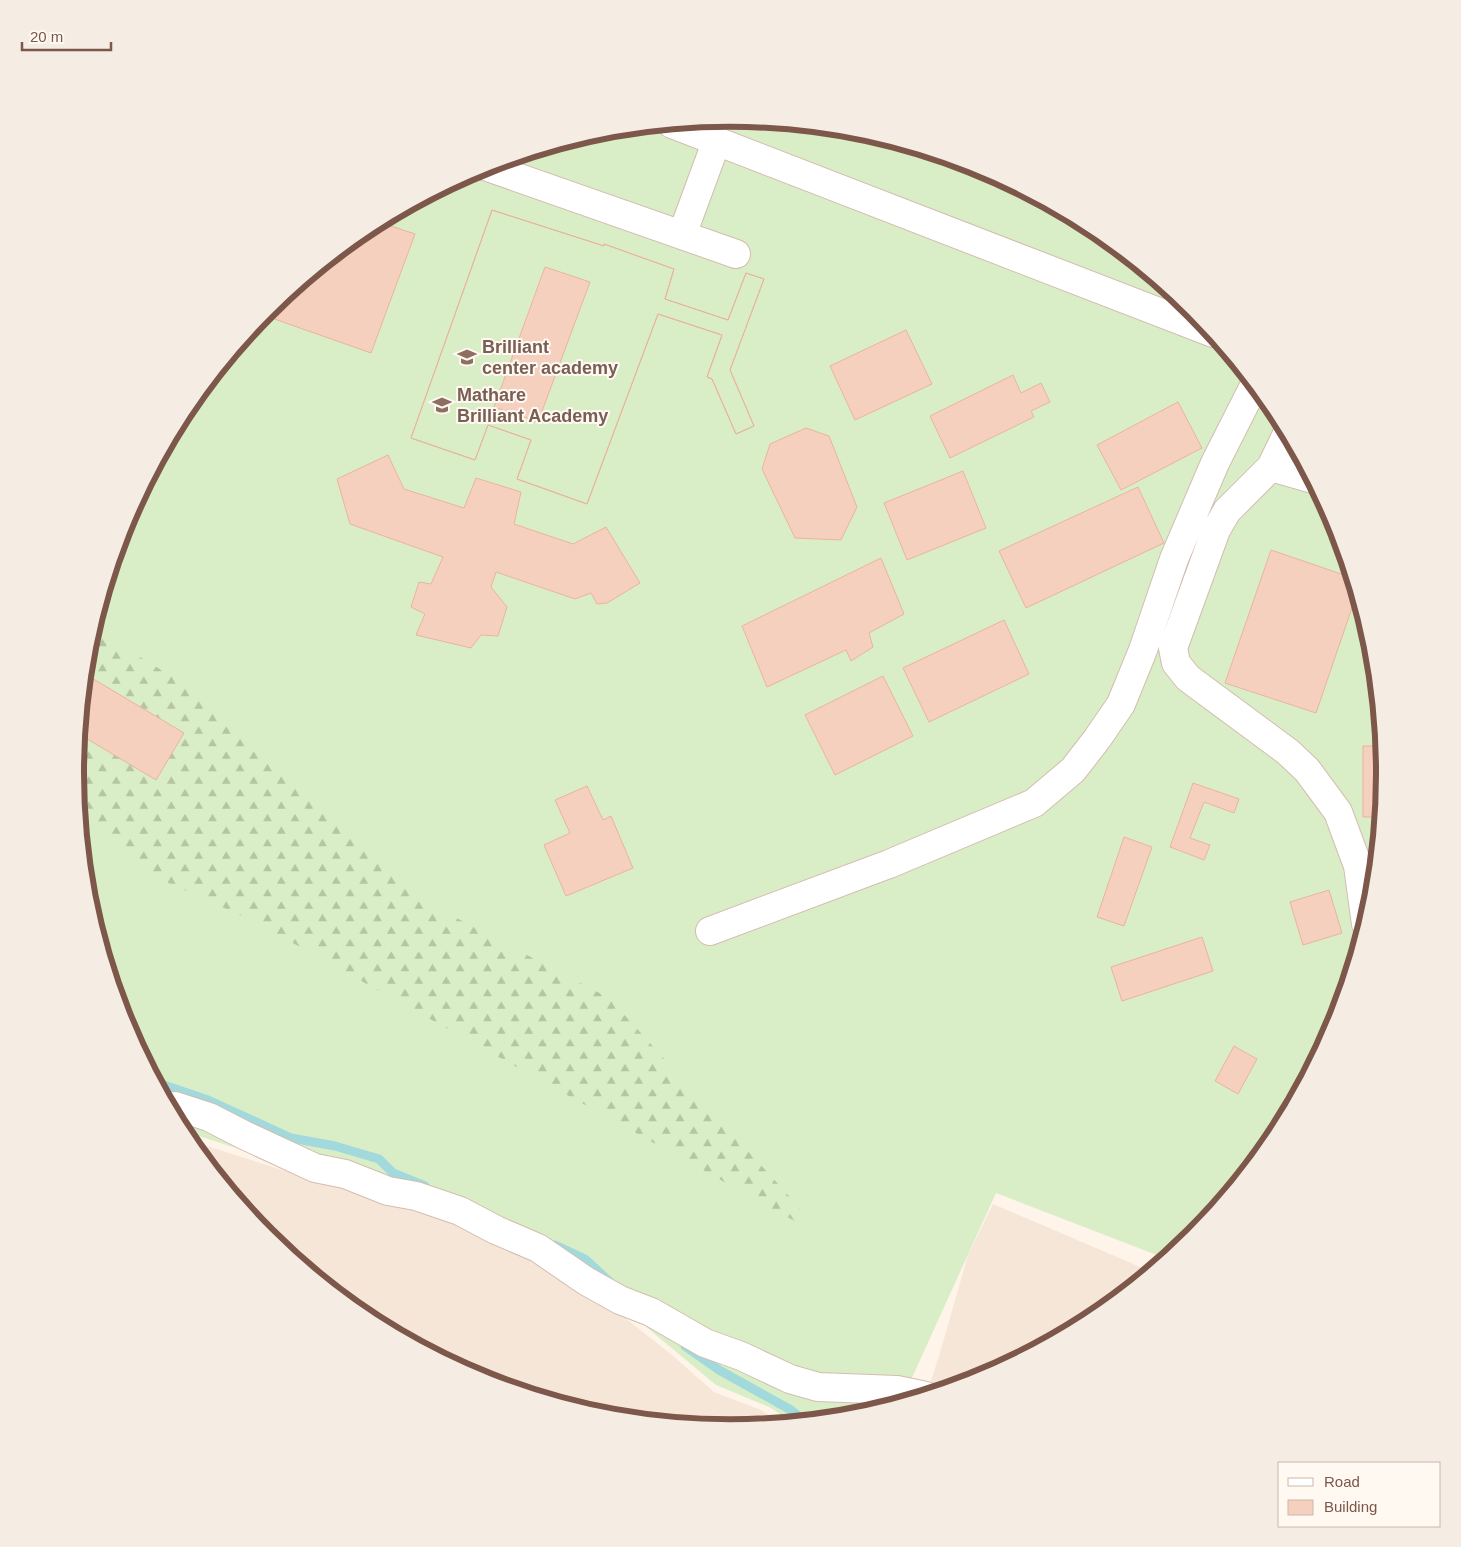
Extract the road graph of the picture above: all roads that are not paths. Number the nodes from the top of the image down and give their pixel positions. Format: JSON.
{"nodes":[{"id":1,"x":684,"y":128,"type":"edge"},
{"id":2,"x":717,"y":140,"type":"junction"},
{"id":3,"x":498,"y":170,"type":"edge"},
{"id":4,"x":682,"y":235,"type":"junction"},
{"id":5,"x":736,"y":254,"type":"dead end"},
{"id":6,"x":1199,"y":327,"type":"edge"},
{"id":7,"x":1252,"y":391,"type":"edge"},
{"id":8,"x":1284,"y":440,"type":"edge"},
{"id":9,"x":1271,"y":467,"type":"junction"},
{"id":10,"x":1306,"y":477,"type":"edge"},
{"id":11,"x":1364,"y":906,"type":"edge"},
{"id":12,"x":710,"y":931,"type":"dead end"},
{"id":13,"x":176,"y":1106,"type":"edge"},
{"id":14,"x":913,"y":1393,"type":"edge"}],
"edges":[{"from":1,"to":2,"type":"street"},
{"from":2,"to":4,"type":"street"},
{"from":2,"to":6,"type":"street"},
{"from":3,"to":4,"type":"street"},
{"from":4,"to":5,"type":"street"},
{"from":7,"to":12,"type":"street"},
{"from":8,"to":9,"type":"street"},
{"from":9,"to":10,"type":"street"},
{"from":9,"to":11,"type":"street"},
{"from":13,"to":14,"type":"street"}]}
